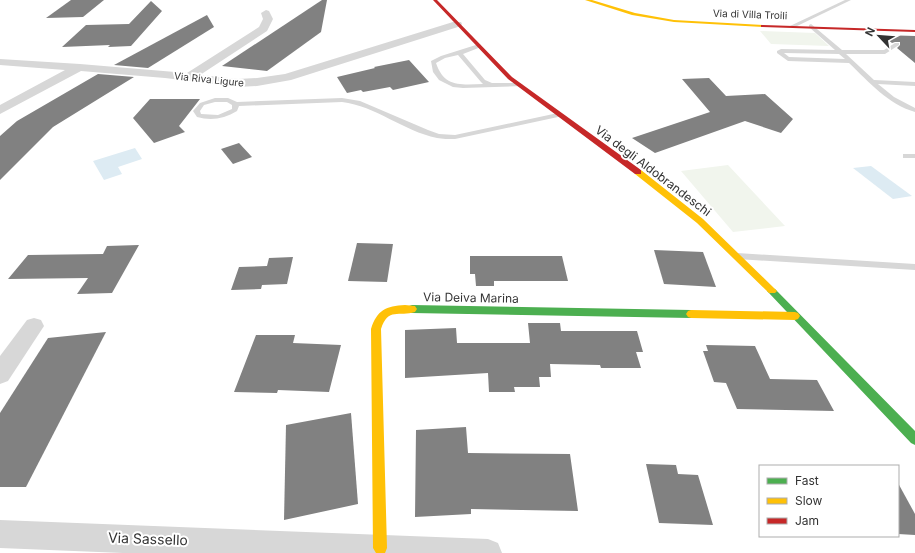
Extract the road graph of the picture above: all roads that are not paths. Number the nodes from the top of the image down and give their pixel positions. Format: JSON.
{"nodes":[{"id":1,"x":435,"y":0,"type":"edge"},
{"id":2,"x":587,"y":0,"type":"edge"},
{"id":3,"x":850,"y":0,"type":"edge"},
{"id":4,"x":266,"y":13,"type":"dead end"},
{"id":5,"x":457,"y":24,"type":"junction"},
{"id":6,"x":793,"y":26,"type":"junction"},
{"id":7,"x":812,"y":26,"type":"junction"},
{"id":8,"x":915,"y":31,"type":"edge"},
{"id":9,"x":896,"y":44,"type":"dead end"},
{"id":10,"x":479,"y":46,"type":"junction"},
{"id":11,"x":841,"y":52,"type":"junction"},
{"id":12,"x":459,"y":53,"type":"junction"},
{"id":13,"x":851,"y":61,"type":"junction"},
{"id":14,"x":0,"y":62,"type":"edge"},
{"id":15,"x":80,"y":67,"type":"junction"},
{"id":16,"x":190,"y":77,"type":"junction"},
{"id":17,"x":872,"y":82,"type":"junction"},
{"id":18,"x":915,"y":84,"type":"edge"},
{"id":19,"x":490,"y":85,"type":"junction"},
{"id":20,"x":520,"y":85,"type":"junction"},
{"id":21,"x":236,"y":104,"type":"junction"},
{"id":22,"x":1,"y":109,"type":"edge"},
{"id":23,"x":915,"y":110,"type":"edge"},
{"id":24,"x":558,"y":115,"type":"junction"},
{"id":25,"x":906,"y":156,"type":"dead end"},
{"id":26,"x":915,"y":156,"type":"edge"},
{"id":27,"x":737,"y":256,"type":"junction"},
{"id":28,"x":915,"y":267,"type":"edge"},
{"id":29,"x":795,"y":316,"type":"junction"},
{"id":30,"x":34,"y":326,"type":"dead end"},
{"id":31,"x":0,"y":374,"type":"edge"},
{"id":32,"x":915,"y":439,"type":"edge"},
{"id":33,"x":0,"y":534,"type":"edge"},
{"id":34,"x":380,"y":548,"type":"junction"},
{"id":35,"x":488,"y":553,"type":"edge"}],
"edges":[{"from":1,"to":5,"type":"street","name":"Via degli Aldobrandeschi"},
{"from":2,"to":6,"type":"street","name":"Via di Villa Troili"},
{"from":3,"to":6,"type":"lane"},
{"from":4,"to":16,"type":"street"},
{"from":5,"to":10,"type":"street","name":"Via degli Aldobrandeschi"},
{"from":5,"to":16,"type":"street","name":"Via Riva Ligure"},
{"from":6,"to":7,"type":"street","name":"Via di Villa Troili"},
{"from":7,"to":8,"type":"street","name":"Via di Villa Troili"},
{"from":7,"to":11,"type":"lane"},
{"from":9,"to":11,"type":"lane"},
{"from":10,"to":12,"type":"lane"},
{"from":10,"to":20,"type":"street","name":"Via degli Aldobrandeschi"},
{"from":11,"to":13,"type":"lane"},
{"from":11,"to":13,"type":"lane"},
{"from":12,"to":19,"type":"lane"},
{"from":12,"to":19,"type":"lane"},
{"from":13,"to":17,"type":"lane"},
{"from":14,"to":15,"type":"street","name":"Via Riva Ligure"},
{"from":15,"to":16,"type":"street","name":"Via Riva Ligure"},
{"from":15,"to":22,"type":"street"},
{"from":17,"to":18,"type":"lane"},
{"from":17,"to":23,"type":"lane"},
{"from":19,"to":20,"type":"lane"},
{"from":20,"to":24,"type":"street","name":"Via degli Aldobrandeschi"},
{"from":21,"to":21,"type":"lane"},
{"from":21,"to":24,"type":"lane"},
{"from":24,"to":27,"type":"street","name":"Via degli Aldobrandeschi"},
{"from":25,"to":26,"type":"lane"},
{"from":27,"to":28,"type":"lane"},
{"from":27,"to":29,"type":"street","name":"Via degli Aldobrandeschi"},
{"from":29,"to":32,"type":"street","name":"Via degli Aldobrandeschi"},
{"from":29,"to":34,"type":"street","name":"Via Deiva Marina"},
{"from":30,"to":31,"type":"street"},
{"from":33,"to":34,"type":"street","name":"Via Sassello"},
{"from":34,"to":35,"type":"street","name":"Via Sassello"}]}
